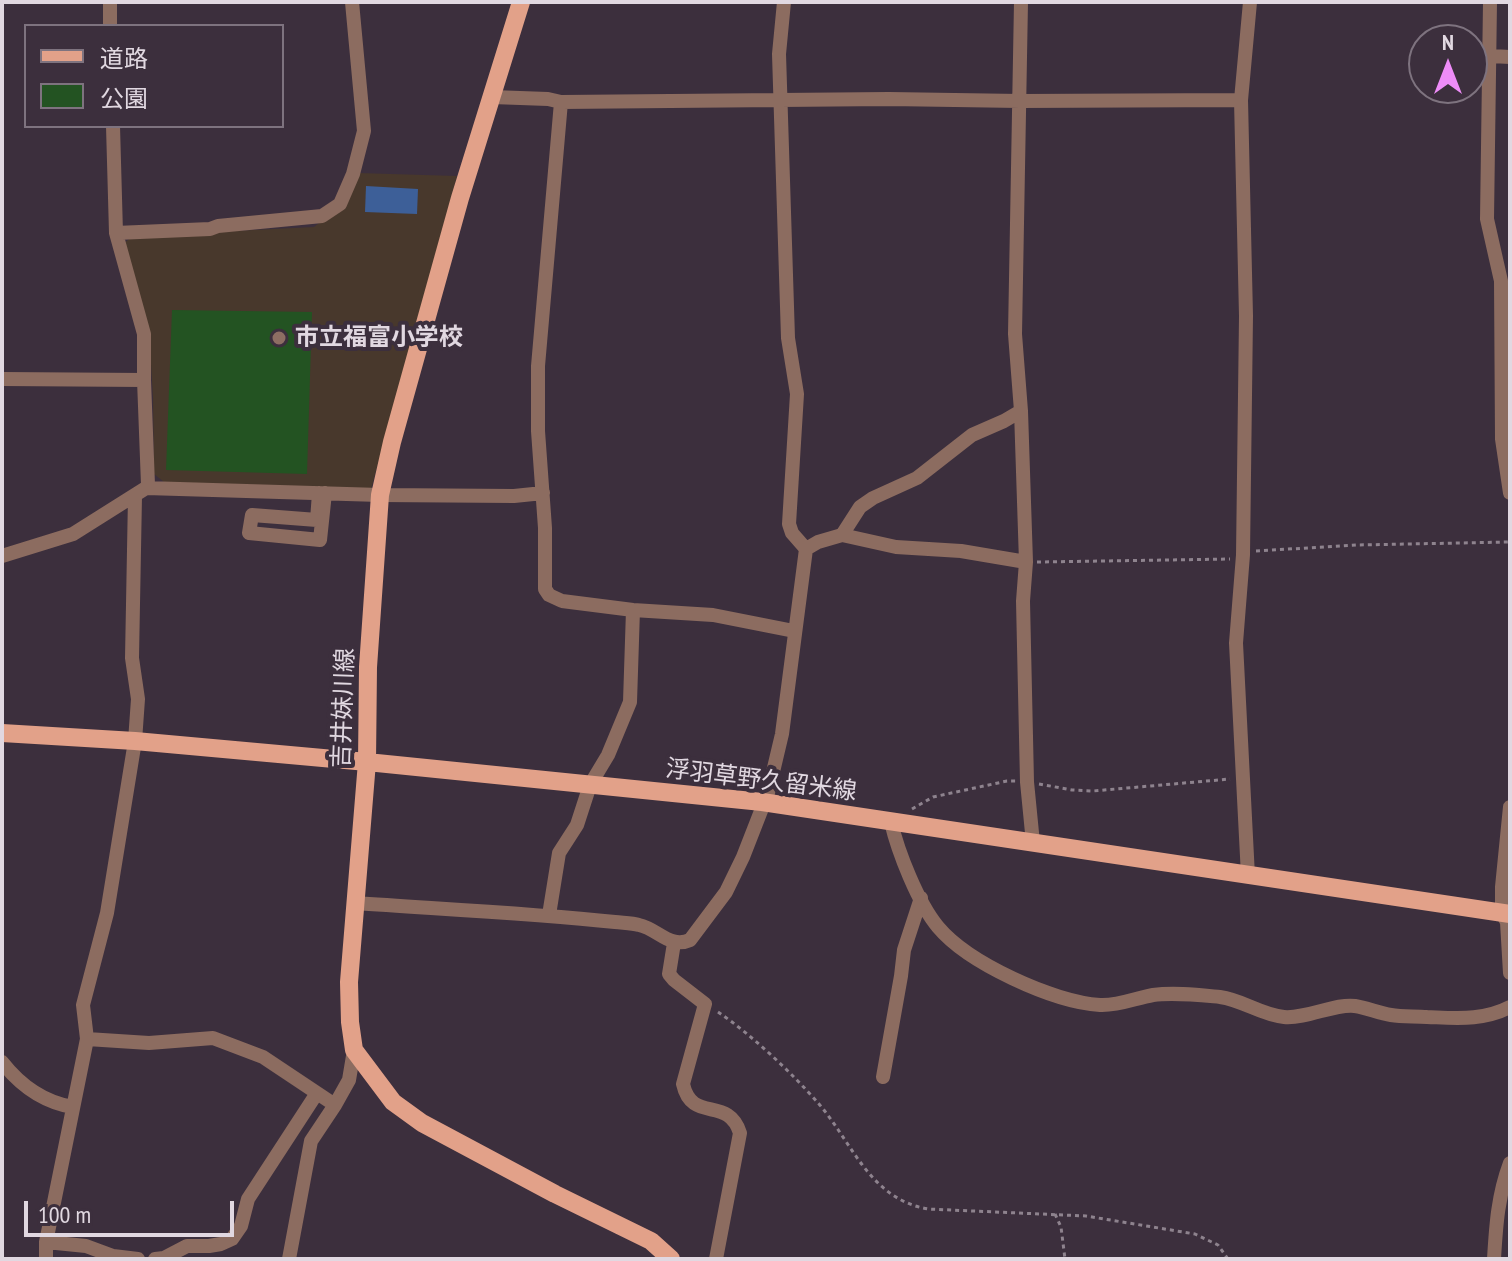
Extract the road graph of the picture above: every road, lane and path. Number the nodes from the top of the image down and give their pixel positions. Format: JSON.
{"nodes":[{"id":1,"x":110,"y":2,"type":"edge"},
{"id":2,"x":352,"y":2,"type":"edge"},
{"id":3,"x":521,"y":2,"type":"edge"},
{"id":4,"x":784,"y":2,"type":"edge"},
{"id":5,"x":1021,"y":2,"type":"edge"},
{"id":6,"x":1250,"y":2,"type":"edge"},
{"id":7,"x":1490,"y":2,"type":"edge"},
{"id":8,"x":110,"y":24,"type":"edge"},
{"id":9,"x":1491,"y":56,"type":"junction"},
{"id":10,"x":1510,"y":57,"type":"edge"},
{"id":11,"x":492,"y":97,"type":"junction"},
{"id":12,"x":1241,"y":100,"type":"junction"},
{"id":13,"x":781,"y":101,"type":"junction"},
{"id":14,"x":1020,"y":101,"type":"junction"},
{"id":15,"x":561,"y":102,"type":"junction"},
{"id":16,"x":113,"y":128,"type":"edge"},
{"id":17,"x":116,"y":233,"type":"junction"},
{"id":18,"x":2,"y":379,"type":"edge"},
{"id":19,"x":144,"y":380,"type":"junction"},
{"id":20,"x":1021,"y":411,"type":"junction"},
{"id":21,"x":140,"y":492,"type":"junction"},
{"id":22,"x":322,"y":493,"type":"junction"},
{"id":23,"x":543,"y":493,"type":"junction"},
{"id":24,"x":1510,"y":493,"type":"edge"},
{"id":25,"x":380,"y":495,"type":"junction"},
{"id":26,"x":842,"y":535,"type":"junction"},
{"id":27,"x":1510,"y":542,"type":"edge"},
{"id":28,"x":806,"y":549,"type":"junction"},
{"id":29,"x":4,"y":554,"type":"edge"},
{"id":30,"x":1243,"y":555,"type":"junction"},
{"id":31,"x":1026,"y":562,"type":"junction"},
{"id":32,"x":633,"y":610,"type":"junction"},
{"id":33,"x":794,"y":631,"type":"junction"},
{"id":34,"x":2,"y":733,"type":"edge"},
{"id":35,"x":135,"y":741,"type":"junction"},
{"id":36,"x":367,"y":762,"type":"junction"},
{"id":37,"x":1243,"y":778,"type":"junction"},
{"id":38,"x":1027,"y":782,"type":"junction"},
{"id":39,"x":590,"y":785,"type":"junction"},
{"id":40,"x":762,"y":802,"type":"junction"},
{"id":41,"x":1510,"y":807,"type":"edge"},
{"id":42,"x":895,"y":823,"type":"junction"},
{"id":43,"x":1033,"y":843,"type":"junction"},
{"id":44,"x":1248,"y":876,"type":"junction"},
{"id":45,"x":921,"y":898,"type":"junction"},
{"id":46,"x":355,"y":903,"type":"junction"},
{"id":47,"x":1506,"y":913,"type":"edge"},
{"id":48,"x":549,"y":915,"type":"junction"},
{"id":49,"x":674,"y":943,"type":"junction"},
{"id":50,"x":1510,"y":973,"type":"edge"},
{"id":51,"x":705,"y":1004,"type":"junction"},
{"id":52,"x":1510,"y":1007,"type":"edge"},
{"id":53,"x":87,"y":1039,"type":"junction"},
{"id":54,"x":354,"y":1050,"type":"junction"},
{"id":55,"x":2,"y":1062,"type":"edge"},
{"id":56,"x":883,"y":1077,"type":"dead end"},
{"id":57,"x":317,"y":1093,"type":"junction"},
{"id":58,"x":335,"y":1105,"type":"junction"},
{"id":59,"x":73,"y":1107,"type":"junction"},
{"id":60,"x":1510,"y":1163,"type":"edge"},
{"id":61,"x":1506,"y":1184,"type":"edge"},
{"id":62,"x":1055,"y":1214,"type":"junction"},
{"id":63,"x":46,"y":1242,"type":"junction"},
{"id":64,"x":46,"y":1259,"type":"edge"},
{"id":65,"x":138,"y":1259,"type":"edge"},
{"id":66,"x":155,"y":1259,"type":"edge"},
{"id":67,"x":289,"y":1259,"type":"edge"},
{"id":68,"x":671,"y":1259,"type":"edge"},
{"id":69,"x":716,"y":1259,"type":"edge"},
{"id":70,"x":1065,"y":1259,"type":"edge"},
{"id":71,"x":1228,"y":1259,"type":"edge"},
{"id":72,"x":1494,"y":1259,"type":"edge"}],
"edges":[{"from":1,"to":8,"type":"street"},
{"from":2,"to":17,"type":"street"},
{"from":3,"to":11,"type":"main road","name":"吉井妹川線"},
{"from":4,"to":13,"type":"street"},
{"from":5,"to":14,"type":"street"},
{"from":6,"to":12,"type":"street"},
{"from":7,"to":9,"type":"street"},
{"from":9,"to":10,"type":"street"},
{"from":9,"to":24,"type":"street"},
{"from":11,"to":15,"type":"street"},
{"from":11,"to":25,"type":"main road","name":"吉井妹川線"},
{"from":12,"to":14,"type":"street"},
{"from":12,"to":30,"type":"street"},
{"from":13,"to":14,"type":"street"},
{"from":13,"to":15,"type":"street"},
{"from":13,"to":28,"type":"street"},
{"from":14,"to":20,"type":"street"},
{"from":15,"to":23,"type":"street"},
{"from":16,"to":17,"type":"street"},
{"from":17,"to":19,"type":"street"},
{"from":18,"to":19,"type":"street"},
{"from":19,"to":21,"type":"street"},
{"from":20,"to":26,"type":"street"},
{"from":20,"to":31,"type":"street"},
{"from":21,"to":22,"type":"street"},
{"from":21,"to":29,"type":"street"},
{"from":21,"to":35,"type":"street"},
{"from":22,"to":22,"type":"street"},
{"from":22,"to":25,"type":"street"},
{"from":23,"to":25,"type":"street"},
{"from":23,"to":32,"type":"street"},
{"from":25,"to":36,"type":"main road","name":"吉井妹川線"},
{"from":26,"to":28,"type":"street"},
{"from":26,"to":31,"type":"street"},
{"from":27,"to":30,"type":"path"},
{"from":28,"to":33,"type":"street"},
{"from":30,"to":31,"type":"path"},
{"from":30,"to":37,"type":"street"},
{"from":31,"to":38,"type":"street"},
{"from":32,"to":33,"type":"street"},
{"from":32,"to":39,"type":"street"},
{"from":33,"to":40,"type":"street"},
{"from":34,"to":35,"type":"main road","name":"浮羽草野久留米線"},
{"from":35,"to":36,"type":"main road","name":"浮羽草野久留米線"},
{"from":35,"to":53,"type":"street"},
{"from":36,"to":39,"type":"main road","name":"浮羽草野久留米線"},
{"from":36,"to":46,"type":"main road","name":"吉井妹川線"},
{"from":37,"to":38,"type":"path"},
{"from":37,"to":44,"type":"street"},
{"from":38,"to":42,"type":"path"},
{"from":38,"to":43,"type":"street"},
{"from":39,"to":40,"type":"main road","name":"浮羽草野久留米線"},
{"from":39,"to":48,"type":"street"},
{"from":40,"to":42,"type":"main road","name":"浮羽草野久留米線"},
{"from":40,"to":49,"type":"street"},
{"from":41,"to":47,"type":"street"},
{"from":42,"to":43,"type":"main road","name":"浮羽草野久留米線"},
{"from":42,"to":45,"type":"street"},
{"from":43,"to":44,"type":"main road","name":"浮羽草野久留米線"},
{"from":44,"to":47,"type":"main road","name":"浮羽草野久留米線"},
{"from":45,"to":52,"type":"street"},
{"from":45,"to":56,"type":"street"},
{"from":46,"to":48,"type":"street"},
{"from":46,"to":54,"type":"main road","name":"吉井妹川線"},
{"from":47,"to":50,"type":"street"},
{"from":48,"to":49,"type":"street"},
{"from":49,"to":51,"type":"street"},
{"from":51,"to":62,"type":"path"},
{"from":51,"to":69,"type":"street"},
{"from":53,"to":57,"type":"street"},
{"from":53,"to":59,"type":"street"},
{"from":54,"to":58,"type":"street"},
{"from":54,"to":68,"type":"main road"},
{"from":55,"to":59,"type":"street"},
{"from":57,"to":58,"type":"street"},
{"from":57,"to":66,"type":"street"},
{"from":58,"to":67,"type":"street"},
{"from":59,"to":63,"type":"street"},
{"from":60,"to":61,"type":"street"},
{"from":61,"to":72,"type":"street"},
{"from":62,"to":70,"type":"path"},
{"from":62,"to":71,"type":"path"},
{"from":63,"to":64,"type":"street"},
{"from":63,"to":65,"type":"street"}]}
